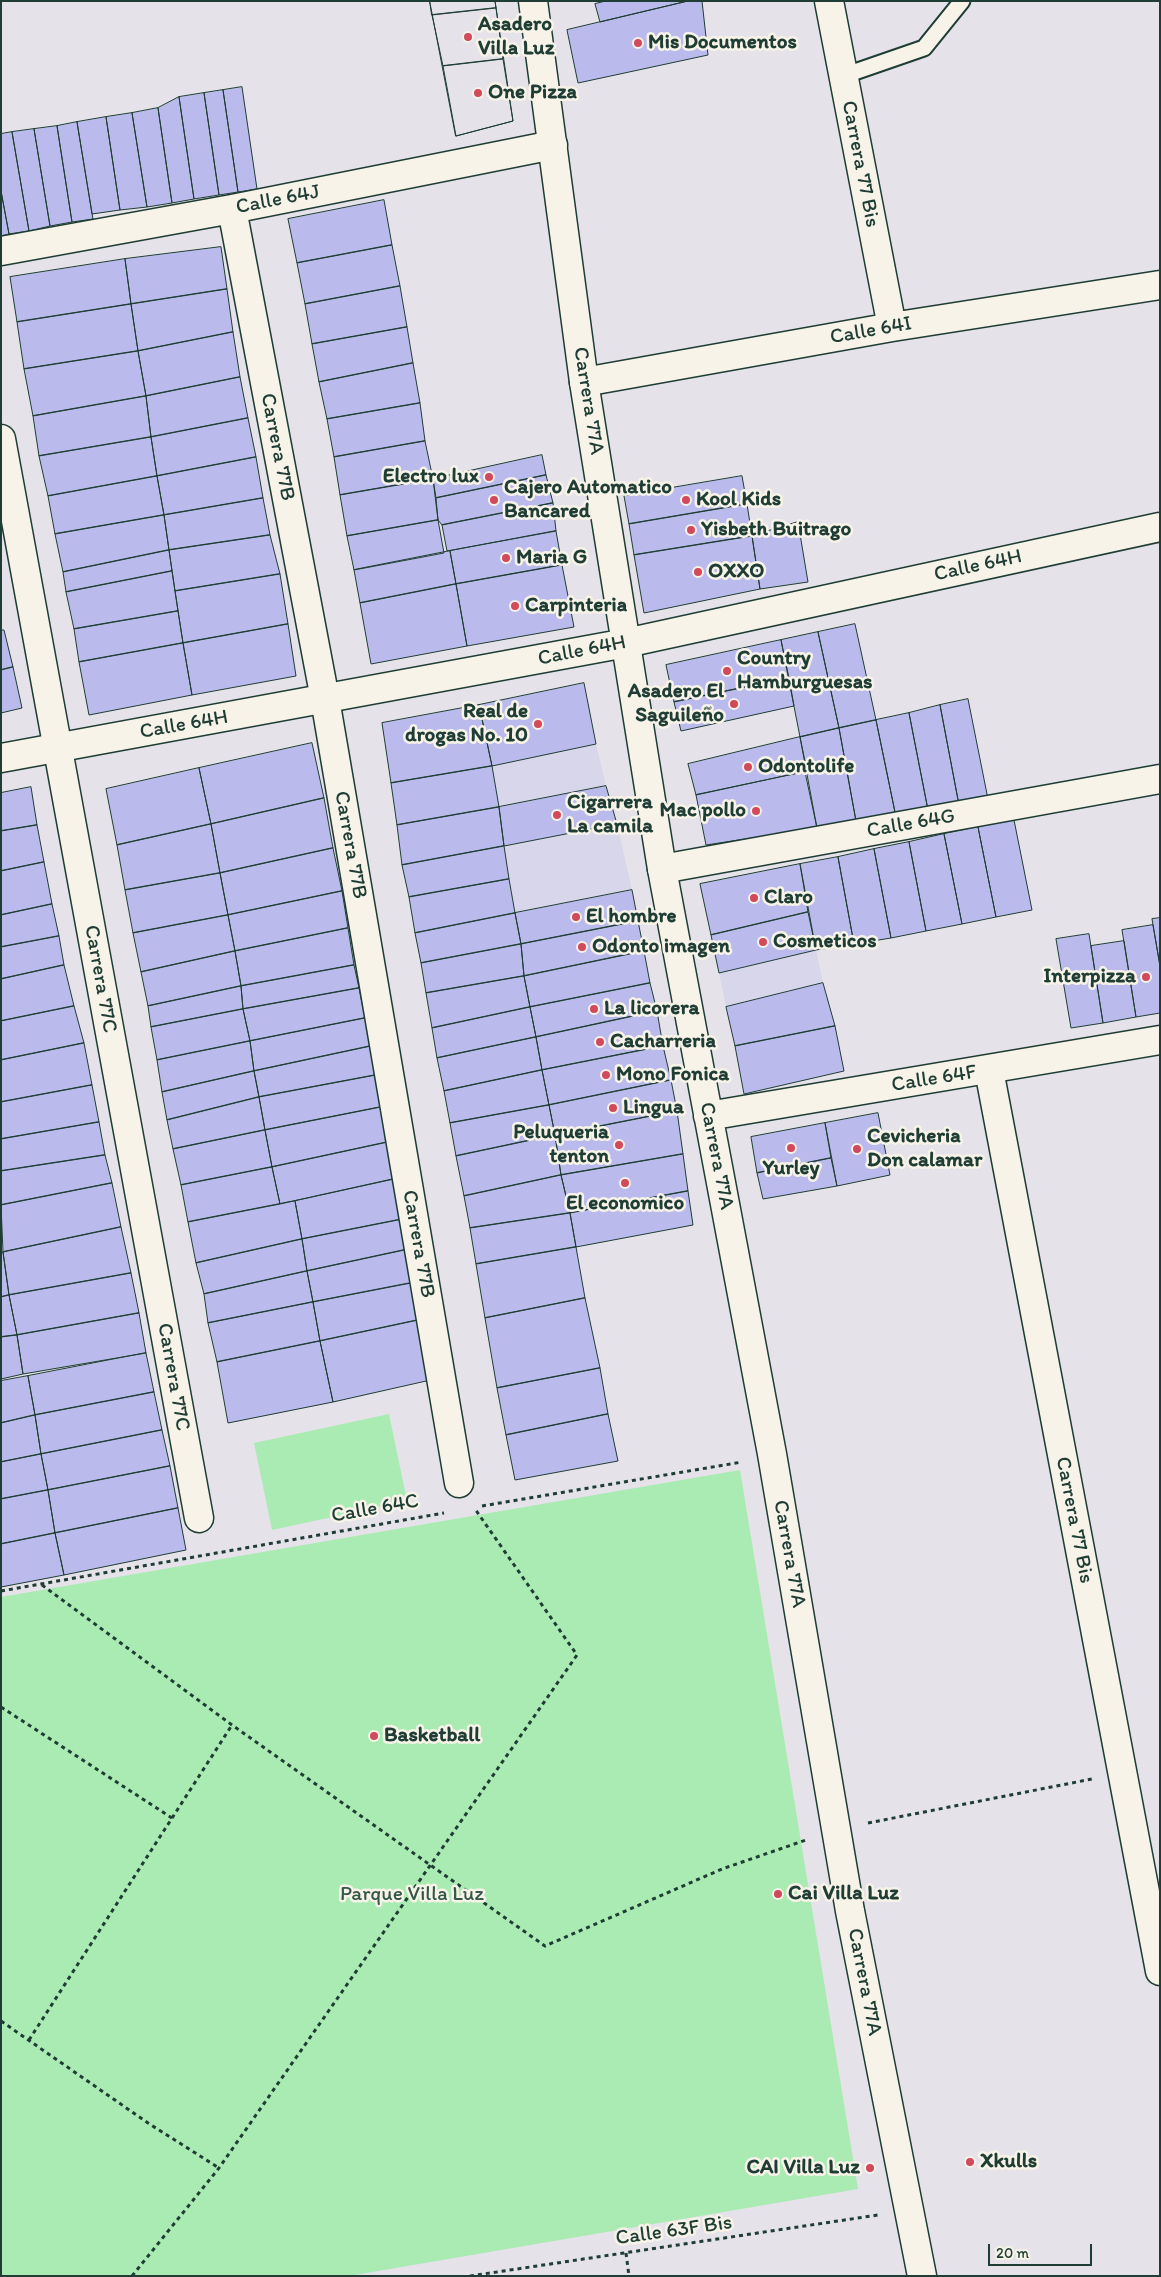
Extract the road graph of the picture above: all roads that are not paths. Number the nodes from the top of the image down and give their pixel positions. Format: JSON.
{"nodes":[{"id":1,"x":533,"y":1,"type":"edge"},
{"id":2,"x":829,"y":1,"type":"edge"},
{"id":3,"x":962,"y":1,"type":"edge"},
{"id":4,"x":843,"y":76,"type":"junction"},
{"id":5,"x":554,"y":145,"type":"junction"},
{"id":6,"x":232,"y":208,"type":"junction"},
{"id":7,"x":1,"y":251,"type":"edge"},
{"id":8,"x":1160,"y":285,"type":"edge"},
{"id":9,"x":892,"y":327,"type":"junction"},
{"id":10,"x":584,"y":382,"type":"junction"},
{"id":11,"x":1,"y":439,"type":"edge"},
{"id":12,"x":1160,"y":527,"type":"edge"},
{"id":13,"x":626,"y":643,"type":"junction"},
{"id":14,"x":326,"y":698,"type":"junction"},
{"id":15,"x":58,"y":748,"type":"junction"},
{"id":16,"x":1,"y":758,"type":"edge"},
{"id":17,"x":1160,"y":779,"type":"edge"},
{"id":18,"x":662,"y":868,"type":"junction"},
{"id":19,"x":1160,"y":1040,"type":"edge"},
{"id":20,"x":989,"y":1070,"type":"junction"},
{"id":21,"x":708,"y":1116,"type":"junction"},
{"id":22,"x":459,"y":1483,"type":"dead end"},
{"id":23,"x":199,"y":1518,"type":"dead end"},
{"id":24,"x":1160,"y":1971,"type":"edge"},
{"id":25,"x":922,"y":2276,"type":"edge"}],
"edges":[{"from":1,"to":5,"type":"street","name":"Carrera 77A"},
{"from":2,"to":4,"type":"street","name":"Carrera 77 Bis"},
{"from":3,"to":4,"type":"lane"},
{"from":4,"to":9,"type":"street","name":"Carrera 77 Bis"},
{"from":5,"to":6,"type":"street","name":"Calle 64J"},
{"from":5,"to":10,"type":"street","name":"Carrera 77A"},
{"from":6,"to":7,"type":"street","name":"Calle 64J"},
{"from":6,"to":14,"type":"street","name":"Carrera 77B"},
{"from":8,"to":9,"type":"street","name":"Calle 64I"},
{"from":9,"to":10,"type":"street","name":"Calle 64I"},
{"from":10,"to":13,"type":"street","name":"Carrera 77A"},
{"from":11,"to":15,"type":"street","name":"Carrera 77C"},
{"from":12,"to":13,"type":"street","name":"Calle 64H"},
{"from":13,"to":14,"type":"street","name":"Calle 64H"},
{"from":13,"to":18,"type":"street","name":"Carrera 77A"},
{"from":14,"to":15,"type":"street","name":"Calle 64H"},
{"from":14,"to":22,"type":"street","name":"Carrera 77B"},
{"from":15,"to":16,"type":"street","name":"Calle 64H"},
{"from":15,"to":23,"type":"street","name":"Carrera 77C"},
{"from":17,"to":18,"type":"street","name":"Calle 64G"},
{"from":18,"to":21,"type":"street","name":"Carrera 77A"},
{"from":19,"to":20,"type":"street","name":"Calle 64F"},
{"from":20,"to":21,"type":"street","name":"Calle 64F"},
{"from":20,"to":24,"type":"street","name":"Carrera 77 Bis"},
{"from":21,"to":25,"type":"street","name":"Carrera 77A"}]}
